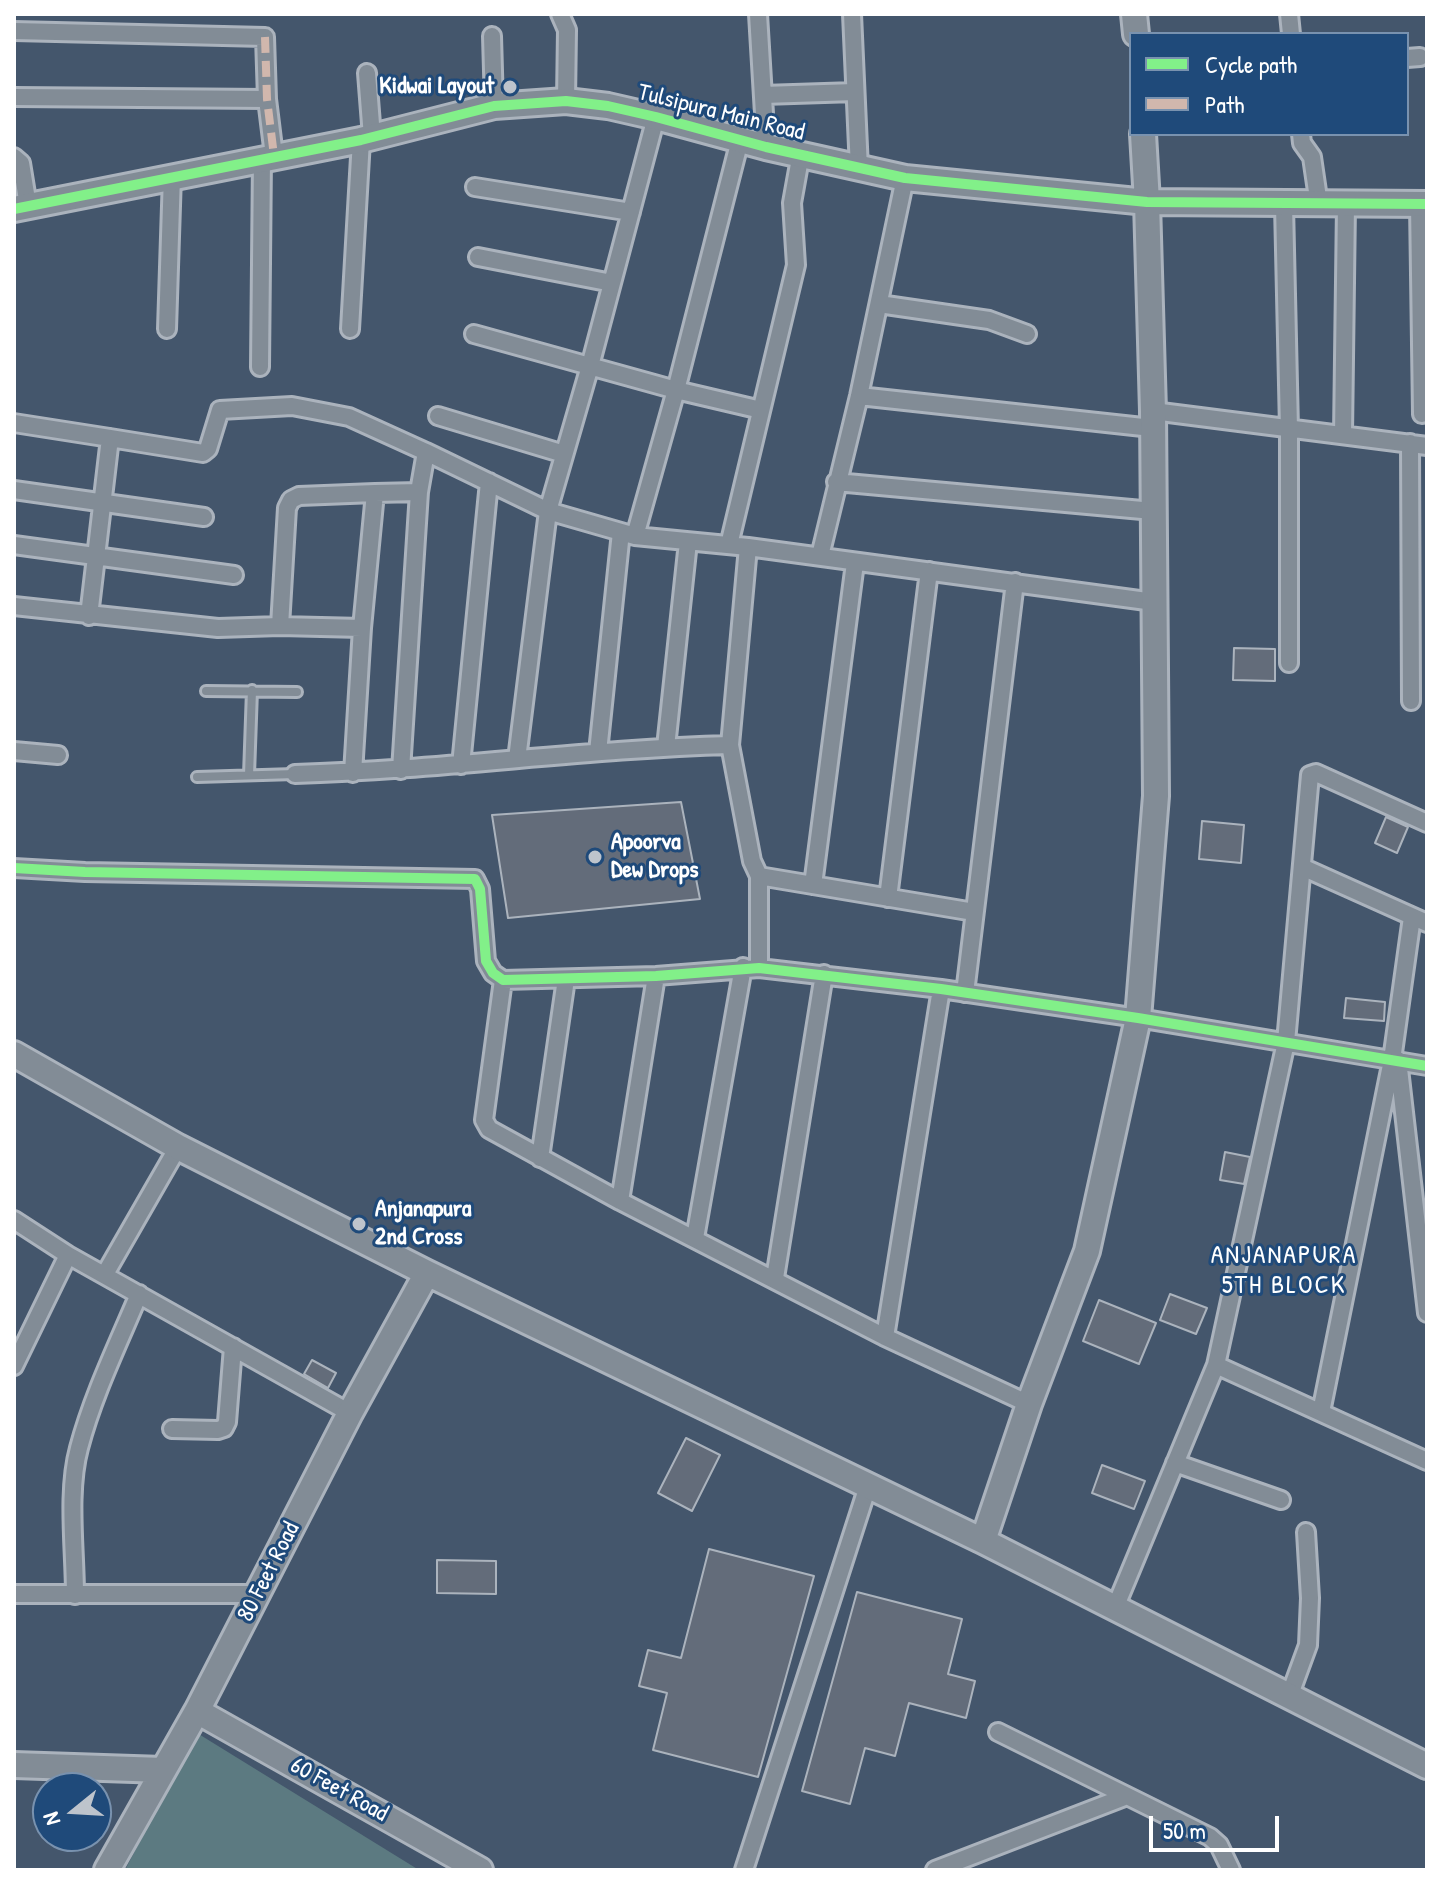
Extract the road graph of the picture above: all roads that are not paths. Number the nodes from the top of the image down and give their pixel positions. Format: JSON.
{"nodes":[{"id":1,"x":560,"y":14,"type":"edge"},
{"id":2,"x":758,"y":14,"type":"edge"},
{"id":3,"x":852,"y":14,"type":"edge"},
{"id":4,"x":14,"y":31,"type":"edge"},
{"id":5,"x":492,"y":36,"type":"dead end"},
{"id":6,"x":367,"y":73,"type":"dead end"},
{"id":7,"x":855,"y":92,"type":"junction"},
{"id":8,"x":763,"y":95,"type":"junction"},
{"id":9,"x":14,"y":97,"type":"edge"},
{"id":10,"x":267,"y":99,"type":"junction"},
{"id":11,"x":566,"y":101,"type":"junction"},
{"id":12,"x":494,"y":106,"type":"junction"},
{"id":13,"x":656,"y":117,"type":"junction"},
{"id":14,"x":1143,"y":136,"type":"edge"},
{"id":15,"x":1301,"y":136,"type":"edge"},
{"id":16,"x":366,"y":138,"type":"junction"},
{"id":17,"x":740,"y":140,"type":"junction"},
{"id":18,"x":766,"y":147,"type":"junction"},
{"id":19,"x":801,"y":153,"type":"junction"},
{"id":20,"x":14,"y":157,"type":"edge"},
{"id":21,"x":268,"y":157,"type":"junction"},
{"id":22,"x":859,"y":169,"type":"junction"},
{"id":23,"x":172,"y":175,"type":"junction"},
{"id":24,"x":905,"y":178,"type":"junction"},
{"id":25,"x":475,"y":187,"type":"dead end"},
{"id":26,"x":1147,"y":202,"type":"junction"},
{"id":27,"x":1423,"y":204,"type":"edge"},
{"id":28,"x":1284,"y":205,"type":"junction"},
{"id":29,"x":1319,"y":205,"type":"junction"},
{"id":30,"x":1346,"y":205,"type":"junction"},
{"id":31,"x":21,"y":207,"type":"edge"},
{"id":32,"x":631,"y":212,"type":"junction"},
{"id":33,"x":478,"y":257,"type":"dead end"},
{"id":34,"x":612,"y":283,"type":"junction"},
{"id":35,"x":879,"y":304,"type":"junction"},
{"id":36,"x":167,"y":329,"type":"dead end"},
{"id":37,"x":350,"y":329,"type":"dead end"},
{"id":38,"x":474,"y":334,"type":"dead end"},
{"id":39,"x":1027,"y":334,"type":"dead end"},
{"id":40,"x":590,"y":366,"type":"junction"},
{"id":41,"x":260,"y":367,"type":"dead end"},
{"id":42,"x":676,"y":390,"type":"junction"},
{"id":43,"x":859,"y":396,"type":"junction"},
{"id":44,"x":761,"y":410,"type":"junction"},
{"id":45,"x":1422,"y":414,"type":"dead end"},
{"id":46,"x":438,"y":416,"type":"dead end"},
{"id":47,"x":1152,"y":419,"type":"junction"},
{"id":48,"x":14,"y":423,"type":"edge"},
{"id":49,"x":1289,"y":429,"type":"junction"},
{"id":50,"x":1343,"y":435,"type":"junction"},
{"id":51,"x":110,"y":438,"type":"junction"},
{"id":52,"x":1410,"y":443,"type":"junction"},
{"id":53,"x":1427,"y":446,"type":"edge"},
{"id":54,"x":426,"y":452,"type":"junction"},
{"id":55,"x":564,"y":454,"type":"junction"},
{"id":56,"x":489,"y":482,"type":"junction"},
{"id":57,"x":836,"y":482,"type":"junction"},
{"id":58,"x":14,"y":490,"type":"edge"},
{"id":59,"x":419,"y":492,"type":"junction"},
{"id":60,"x":375,"y":493,"type":"junction"},
{"id":61,"x":103,"y":503,"type":"junction"},
{"id":62,"x":548,"y":511,"type":"junction"},
{"id":63,"x":1153,"y":511,"type":"junction"},
{"id":64,"x":204,"y":517,"type":"dead end"},
{"id":65,"x":628,"y":534,"type":"junction"},
{"id":66,"x":688,"y":542,"type":"junction"},
{"id":67,"x":14,"y":545,"type":"edge"},
{"id":68,"x":729,"y":545,"type":"junction"},
{"id":69,"x":748,"y":547,"type":"junction"},
{"id":70,"x":820,"y":556,"type":"junction"},
{"id":71,"x":97,"y":558,"type":"junction"},
{"id":72,"x":855,"y":563,"type":"junction"},
{"id":73,"x":929,"y":571,"type":"junction"},
{"id":74,"x":234,"y":575,"type":"dead end"},
{"id":75,"x":1015,"y":582,"type":"junction"},
{"id":76,"x":1154,"y":602,"type":"junction"},
{"id":77,"x":14,"y":606,"type":"edge"},
{"id":78,"x":89,"y":616,"type":"junction"},
{"id":79,"x":280,"y":626,"type":"junction"},
{"id":80,"x":362,"y":628,"type":"junction"},
{"id":81,"x":1289,"y":663,"type":"dead end"},
{"id":82,"x":252,"y":690,"type":"junction"},
{"id":83,"x":206,"y":691,"type":"dead end"},
{"id":84,"x":297,"y":692,"type":"dead end"},
{"id":85,"x":1411,"y":701,"type":"dead end"},
{"id":86,"x":730,"y":745,"type":"junction"},
{"id":87,"x":666,"y":747,"type":"junction"},
{"id":88,"x":14,"y":751,"type":"edge"},
{"id":89,"x":598,"y":752,"type":"junction"},
{"id":90,"x":58,"y":755,"type":"dead end"},
{"id":91,"x":517,"y":759,"type":"junction"},
{"id":92,"x":461,"y":765,"type":"junction"},
{"id":93,"x":401,"y":770,"type":"junction"},
{"id":94,"x":353,"y":773,"type":"junction"},
{"id":95,"x":295,"y":774,"type":"joint"},
{"id":96,"x":249,"y":775,"type":"junction"},
{"id":97,"x":197,"y":777,"type":"dead end"},
{"id":98,"x":1427,"y":823,"type":"edge"},
{"id":99,"x":1302,"y":867,"type":"junction"},
{"id":100,"x":14,"y":868,"type":"edge"},
{"id":101,"x":759,"y":876,"type":"junction"},
{"id":102,"x":813,"y":885,"type":"junction"},
{"id":103,"x":888,"y":898,"type":"junction"},
{"id":104,"x":974,"y":912,"type":"junction"},
{"id":105,"x":1419,"y":920,"type":"edge"},
{"id":106,"x":751,"y":968,"type":"junction"},
{"id":107,"x":824,"y":974,"type":"junction"},
{"id":108,"x":656,"y":976,"type":"junction"},
{"id":109,"x":566,"y":979,"type":"junction"},
{"id":110,"x":503,"y":980,"type":"junction"},
{"id":111,"x":941,"y":989,"type":"junction"},
{"id":112,"x":965,"y":993,"type":"junction"},
{"id":113,"x":1138,"y":1018,"type":"junction"},
{"id":114,"x":1286,"y":1042,"type":"junction"},
{"id":115,"x":14,"y":1054,"type":"edge"},
{"id":116,"x":1395,"y":1060,"type":"junction"},
{"id":117,"x":1427,"y":1066,"type":"edge"},
{"id":118,"x":178,"y":1147,"type":"junction"},
{"id":119,"x":540,"y":1158,"type":"junction"},
{"id":120,"x":620,"y":1201,"type":"junction"},
{"id":121,"x":14,"y":1220,"type":"edge"},
{"id":122,"x":695,"y":1238,"type":"junction"},
{"id":123,"x":68,"y":1255,"type":"junction"},
{"id":124,"x":427,"y":1273,"type":"junction"},
{"id":125,"x":105,"y":1274,"type":"junction"},
{"id":126,"x":775,"y":1278,"type":"junction"},
{"id":127,"x":139,"y":1294,"type":"junction"},
{"id":128,"x":1427,"y":1313,"type":"edge"},
{"id":129,"x":885,"y":1337,"type":"junction"},
{"id":130,"x":233,"y":1347,"type":"junction"},
{"id":131,"x":1216,"y":1365,"type":"junction"},
{"id":132,"x":14,"y":1366,"type":"edge"},
{"id":133,"x":1029,"y":1404,"type":"junction"},
{"id":134,"x":1321,"y":1412,"type":"junction"},
{"id":135,"x":350,"y":1413,"type":"junction"},
{"id":136,"x":172,"y":1429,"type":"dead end"},
{"id":137,"x":1427,"y":1461,"type":"edge"},
{"id":138,"x":1175,"y":1463,"type":"junction"},
{"id":139,"x":868,"y":1486,"type":"junction"},
{"id":140,"x":1281,"y":1500,"type":"dead end"},
{"id":141,"x":1306,"y":1532,"type":"dead end"},
{"id":142,"x":983,"y":1541,"type":"junction"},
{"id":143,"x":14,"y":1594,"type":"edge"},
{"id":144,"x":257,"y":1594,"type":"junction"},
{"id":145,"x":75,"y":1595,"type":"junction"},
{"id":146,"x":1115,"y":1608,"type":"junction"},
{"id":147,"x":1289,"y":1697,"type":"junction"},
{"id":148,"x":197,"y":1711,"type":"junction"},
{"id":149,"x":998,"y":1732,"type":"dead end"},
{"id":150,"x":14,"y":1765,"type":"edge"},
{"id":151,"x":1427,"y":1766,"type":"edge"},
{"id":152,"x":163,"y":1770,"type":"junction"},
{"id":153,"x":1127,"y":1796,"type":"junction"},
{"id":154,"x":107,"y":1870,"type":"edge"},
{"id":155,"x":480,"y":1870,"type":"edge"},
{"id":156,"x":744,"y":1870,"type":"edge"},
{"id":157,"x":935,"y":1870,"type":"edge"},
{"id":158,"x":1231,"y":1870,"type":"edge"}],
"edges":[{"from":1,"to":11,"type":"street"},
{"from":2,"to":8,"type":"street"},
{"from":3,"to":7,"type":"street"},
{"from":4,"to":10,"type":"street"},
{"from":5,"to":12,"type":"street"},
{"from":6,"to":16,"type":"street"},
{"from":7,"to":8,"type":"street"},
{"from":7,"to":22,"type":"street"},
{"from":8,"to":18,"type":"street"},
{"from":9,"to":10,"type":"street"},
{"from":10,"to":21,"type":"street"},
{"from":11,"to":12,"type":"street","name":"Tulsipura Main Road"},
{"from":11,"to":13,"type":"street","name":"Tulsipura Main Road"},
{"from":12,"to":16,"type":"street","name":"Tulsipura Main Road"},
{"from":13,"to":17,"type":"street","name":"Tulsipura Main Road"},
{"from":13,"to":32,"type":"street"},
{"from":14,"to":26,"type":"street"},
{"from":15,"to":29,"type":"street"},
{"from":16,"to":21,"type":"street","name":"Tulsipura Main Road"},
{"from":16,"to":37,"type":"street"},
{"from":17,"to":18,"type":"street","name":"Tulsipura Main Road"},
{"from":17,"to":42,"type":"street"},
{"from":18,"to":19,"type":"street","name":"Tulsipura Main Road"},
{"from":19,"to":22,"type":"street","name":"Tulsipura Main Road"},
{"from":19,"to":44,"type":"street"},
{"from":20,"to":31,"type":"street"},
{"from":21,"to":23,"type":"street","name":"Tulsipura Main Road"},
{"from":21,"to":41,"type":"street"},
{"from":22,"to":24,"type":"street","name":"Tulsipura Main Road"},
{"from":23,"to":31,"type":"street","name":"Tulsipura Main Road"},
{"from":23,"to":36,"type":"street"},
{"from":24,"to":26,"type":"street","name":"Tulsipura Main Road"},
{"from":24,"to":35,"type":"street"},
{"from":25,"to":32,"type":"street"},
{"from":26,"to":28,"type":"street","name":"Tulsipura Main Road"},
{"from":26,"to":47,"type":"street"},
{"from":27,"to":30,"type":"street","name":"Tulsipura Main Road"},
{"from":27,"to":45,"type":"street"},
{"from":28,"to":29,"type":"street","name":"Tulsipura Main Road"},
{"from":28,"to":49,"type":"street"},
{"from":29,"to":30,"type":"street","name":"Tulsipura Main Road"},
{"from":30,"to":50,"type":"street"},
{"from":32,"to":34,"type":"street"},
{"from":33,"to":34,"type":"street"},
{"from":34,"to":40,"type":"street"},
{"from":35,"to":39,"type":"street"},
{"from":35,"to":43,"type":"street"},
{"from":38,"to":40,"type":"street"},
{"from":40,"to":42,"type":"street"},
{"from":40,"to":55,"type":"street"},
{"from":42,"to":44,"type":"street"},
{"from":42,"to":65,"type":"street"},
{"from":43,"to":47,"type":"street"},
{"from":43,"to":57,"type":"street"},
{"from":44,"to":68,"type":"street"},
{"from":46,"to":55,"type":"street"},
{"from":47,"to":49,"type":"street"},
{"from":47,"to":63,"type":"street"},
{"from":48,"to":51,"type":"street"},
{"from":49,"to":50,"type":"street"},
{"from":49,"to":81,"type":"street"},
{"from":50,"to":52,"type":"street"},
{"from":51,"to":54,"type":"street"},
{"from":51,"to":61,"type":"street"},
{"from":52,"to":53,"type":"street"},
{"from":52,"to":85,"type":"street"},
{"from":54,"to":56,"type":"street"},
{"from":54,"to":59,"type":"street"},
{"from":55,"to":62,"type":"street"},
{"from":56,"to":62,"type":"street"},
{"from":56,"to":92,"type":"street"},
{"from":57,"to":63,"type":"street"},
{"from":57,"to":70,"type":"street"},
{"from":58,"to":61,"type":"street"},
{"from":59,"to":60,"type":"street"},
{"from":59,"to":93,"type":"street"},
{"from":60,"to":79,"type":"street"},
{"from":60,"to":80,"type":"street"},
{"from":61,"to":64,"type":"street"},
{"from":61,"to":71,"type":"street"},
{"from":62,"to":65,"type":"street"},
{"from":62,"to":91,"type":"street"},
{"from":63,"to":76,"type":"street"},
{"from":65,"to":66,"type":"street"},
{"from":65,"to":89,"type":"street"},
{"from":66,"to":68,"type":"street"},
{"from":66,"to":87,"type":"street"},
{"from":67,"to":71,"type":"street"},
{"from":68,"to":69,"type":"street"},
{"from":69,"to":70,"type":"street"},
{"from":69,"to":86,"type":"street"},
{"from":70,"to":72,"type":"street"},
{"from":71,"to":74,"type":"street"},
{"from":71,"to":78,"type":"street"},
{"from":72,"to":73,"type":"street"},
{"from":72,"to":102,"type":"street"},
{"from":73,"to":75,"type":"street"},
{"from":73,"to":103,"type":"street"},
{"from":75,"to":76,"type":"street"},
{"from":75,"to":104,"type":"street"},
{"from":76,"to":113,"type":"street"},
{"from":77,"to":78,"type":"street"},
{"from":78,"to":79,"type":"street"},
{"from":79,"to":80,"type":"street"},
{"from":80,"to":94,"type":"street"},
{"from":82,"to":83,"type":"lane"},
{"from":82,"to":84,"type":"lane"},
{"from":82,"to":96,"type":"lane"},
{"from":86,"to":87,"type":"street"},
{"from":86,"to":101,"type":"street"},
{"from":87,"to":89,"type":"street"},
{"from":88,"to":90,"type":"street"},
{"from":89,"to":91,"type":"street"},
{"from":91,"to":92,"type":"street"},
{"from":92,"to":93,"type":"street"},
{"from":93,"to":94,"type":"street"},
{"from":94,"to":95,"type":"street"},
{"from":95,"to":96,"type":"lane"},
{"from":96,"to":97,"type":"lane"},
{"from":98,"to":99,"type":"street"},
{"from":99,"to":105,"type":"street"},
{"from":99,"to":114,"type":"street"},
{"from":100,"to":110,"type":"street"},
{"from":101,"to":102,"type":"street"},
{"from":101,"to":106,"type":"street"},
{"from":102,"to":103,"type":"street"},
{"from":103,"to":104,"type":"street"},
{"from":104,"to":112,"type":"street"},
{"from":105,"to":116,"type":"street"},
{"from":106,"to":107,"type":"street"},
{"from":106,"to":108,"type":"street"},
{"from":106,"to":122,"type":"street"},
{"from":107,"to":111,"type":"street"},
{"from":107,"to":126,"type":"street"},
{"from":108,"to":109,"type":"street"},
{"from":108,"to":120,"type":"street"},
{"from":109,"to":110,"type":"street"},
{"from":109,"to":119,"type":"street"},
{"from":110,"to":119,"type":"street"},
{"from":111,"to":112,"type":"street"},
{"from":111,"to":129,"type":"street"},
{"from":112,"to":113,"type":"street"},
{"from":113,"to":114,"type":"street"},
{"from":113,"to":133,"type":"street"},
{"from":114,"to":116,"type":"street"},
{"from":114,"to":131,"type":"street"},
{"from":115,"to":118,"type":"street"},
{"from":116,"to":117,"type":"street"},
{"from":116,"to":128,"type":"street"},
{"from":116,"to":134,"type":"street"},
{"from":118,"to":124,"type":"street"},
{"from":118,"to":125,"type":"street"},
{"from":119,"to":120,"type":"street"},
{"from":120,"to":122,"type":"street"},
{"from":121,"to":123,"type":"street"},
{"from":122,"to":126,"type":"street"},
{"from":123,"to":125,"type":"street"},
{"from":123,"to":132,"type":"street"},
{"from":124,"to":135,"type":"street","name":"80 Feet Road"},
{"from":124,"to":139,"type":"street"},
{"from":125,"to":127,"type":"street"},
{"from":126,"to":129,"type":"street"},
{"from":127,"to":130,"type":"street"},
{"from":127,"to":145,"type":"street"},
{"from":129,"to":133,"type":"street"},
{"from":130,"to":135,"type":"street"},
{"from":130,"to":136,"type":"street"},
{"from":131,"to":134,"type":"street"},
{"from":131,"to":138,"type":"street"},
{"from":133,"to":142,"type":"street"},
{"from":134,"to":137,"type":"street"},
{"from":135,"to":144,"type":"street","name":"80 Feet Road"},
{"from":138,"to":140,"type":"street"},
{"from":138,"to":146,"type":"street"},
{"from":139,"to":142,"type":"street"},
{"from":139,"to":156,"type":"street"},
{"from":141,"to":147,"type":"street"},
{"from":142,"to":146,"type":"street"},
{"from":143,"to":145,"type":"street"},
{"from":144,"to":145,"type":"street"},
{"from":144,"to":148,"type":"street","name":"80 Feet Road"},
{"from":146,"to":147,"type":"street"},
{"from":147,"to":151,"type":"street"},
{"from":148,"to":152,"type":"street","name":"80 Feet Road"},
{"from":148,"to":155,"type":"street","name":"60 Feet Road"},
{"from":149,"to":153,"type":"street"},
{"from":150,"to":152,"type":"street"},
{"from":152,"to":154,"type":"street","name":"80 Feet Road"},
{"from":153,"to":157,"type":"street"},
{"from":153,"to":158,"type":"street"}]}
